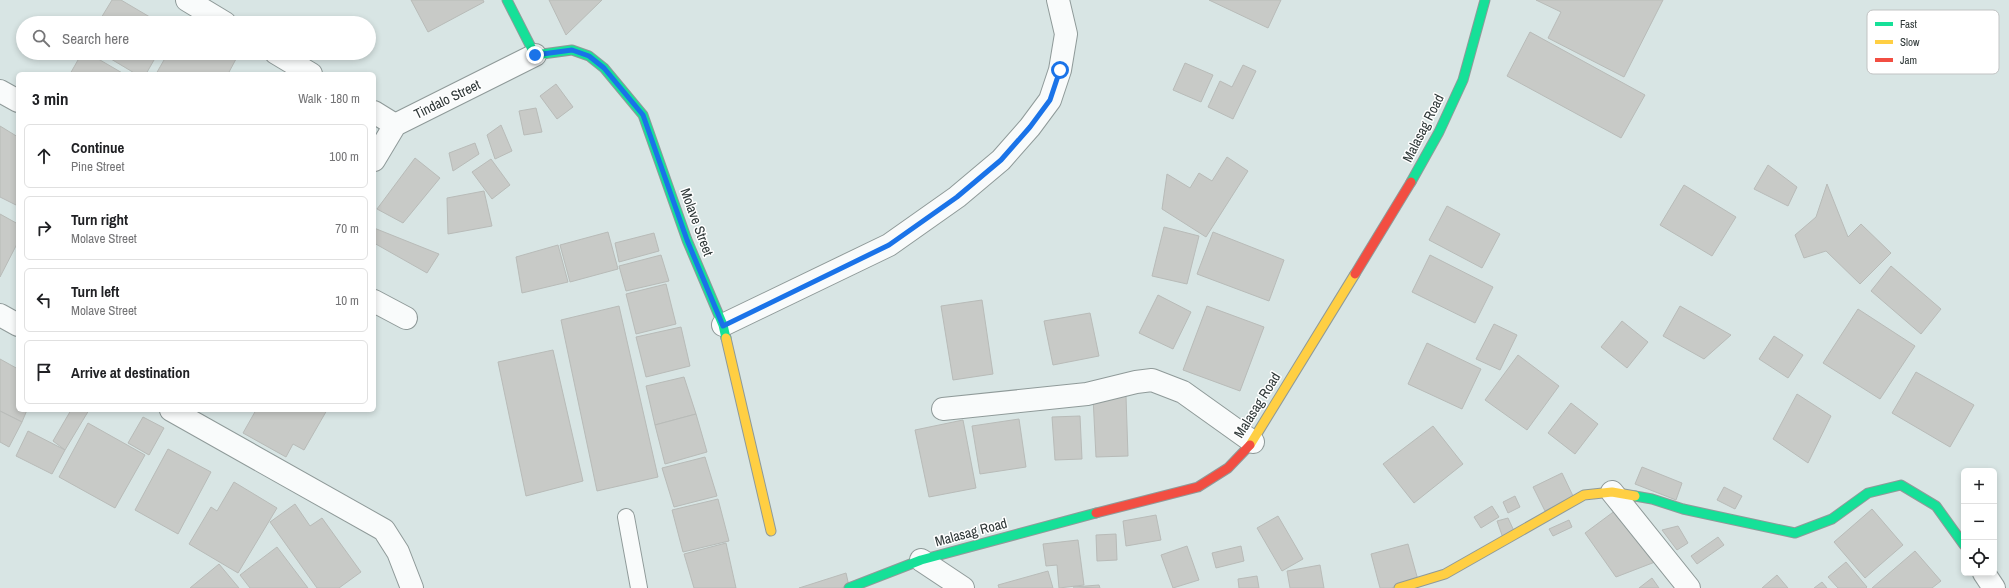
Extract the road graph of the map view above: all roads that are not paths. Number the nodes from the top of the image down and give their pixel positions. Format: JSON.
{"nodes":[{"id":1,"x":187,"y":0,"type":"edge"},
{"id":2,"x":507,"y":0,"type":"edge"},
{"id":3,"x":1058,"y":0,"type":"edge"},
{"id":4,"x":1485,"y":0,"type":"edge"},
{"id":5,"x":214,"y":16,"type":"edge"},
{"id":6,"x":535,"y":55,"type":"junction"},
{"id":7,"x":288,"y":60,"type":"edge"},
{"id":8,"x":308,"y":72,"type":"edge"},
{"id":9,"x":0,"y":90,"type":"edge"},
{"id":10,"x":16,"y":100,"type":"edge"},
{"id":11,"x":376,"y":113,"type":"edge"},
{"id":12,"x":395,"y":125,"type":"junction"},
{"id":13,"x":376,"y":157,"type":"edge"},
{"id":14,"x":376,"y":302,"type":"edge"},
{"id":15,"x":0,"y":315,"type":"edge"},
{"id":16,"x":406,"y":318,"type":"dead end"},
{"id":17,"x":16,"y":324,"type":"edge"},
{"id":18,"x":723,"y":326,"type":"junction"},
{"id":19,"x":943,"y":410,"type":"dead end"},
{"id":20,"x":175,"y":412,"type":"edge"},
{"id":21,"x":1253,"y":442,"type":"junction"},
{"id":22,"x":1612,"y":492,"type":"junction"},
{"id":23,"x":626,"y":517,"type":"dead end"},
{"id":24,"x":771,"y":531,"type":"dead end"},
{"id":25,"x":1961,"y":541,"type":"edge"},
{"id":26,"x":921,"y":560,"type":"junction"},
{"id":27,"x":1986,"y":576,"type":"edge"},
{"id":28,"x":412,"y":588,"type":"edge"},
{"id":29,"x":639,"y":588,"type":"edge"},
{"id":30,"x":850,"y":588,"type":"edge"},
{"id":31,"x":963,"y":588,"type":"edge"},
{"id":32,"x":1399,"y":588,"type":"edge"},
{"id":33,"x":1689,"y":588,"type":"edge"},
{"id":34,"x":1994,"y":588,"type":"edge"}],
"edges":[{"from":1,"to":5,"type":"street"},
{"from":2,"to":6,"type":"street"},
{"from":3,"to":18,"type":"street"},
{"from":4,"to":21,"type":"street","name":"Malasag Road"},
{"from":6,"to":12,"type":"street","name":"Tindalo Street"},
{"from":6,"to":18,"type":"street","name":"Molave Street"},
{"from":7,"to":8,"type":"street"},
{"from":9,"to":10,"type":"street"},
{"from":11,"to":12,"type":"street"},
{"from":12,"to":13,"type":"street"},
{"from":14,"to":16,"type":"street"},
{"from":15,"to":17,"type":"street"},
{"from":18,"to":24,"type":"street","name":"Molave Street"},
{"from":19,"to":21,"type":"street"},
{"from":20,"to":28,"type":"street"},
{"from":21,"to":26,"type":"street","name":"Malasag Road"},
{"from":22,"to":25,"type":"street"},
{"from":22,"to":32,"type":"street"},
{"from":22,"to":33,"type":"street"},
{"from":23,"to":29,"type":"lane"},
{"from":26,"to":30,"type":"street","name":"Malasag Road"},
{"from":26,"to":31,"type":"street"},
{"from":27,"to":34,"type":"street"}]}
